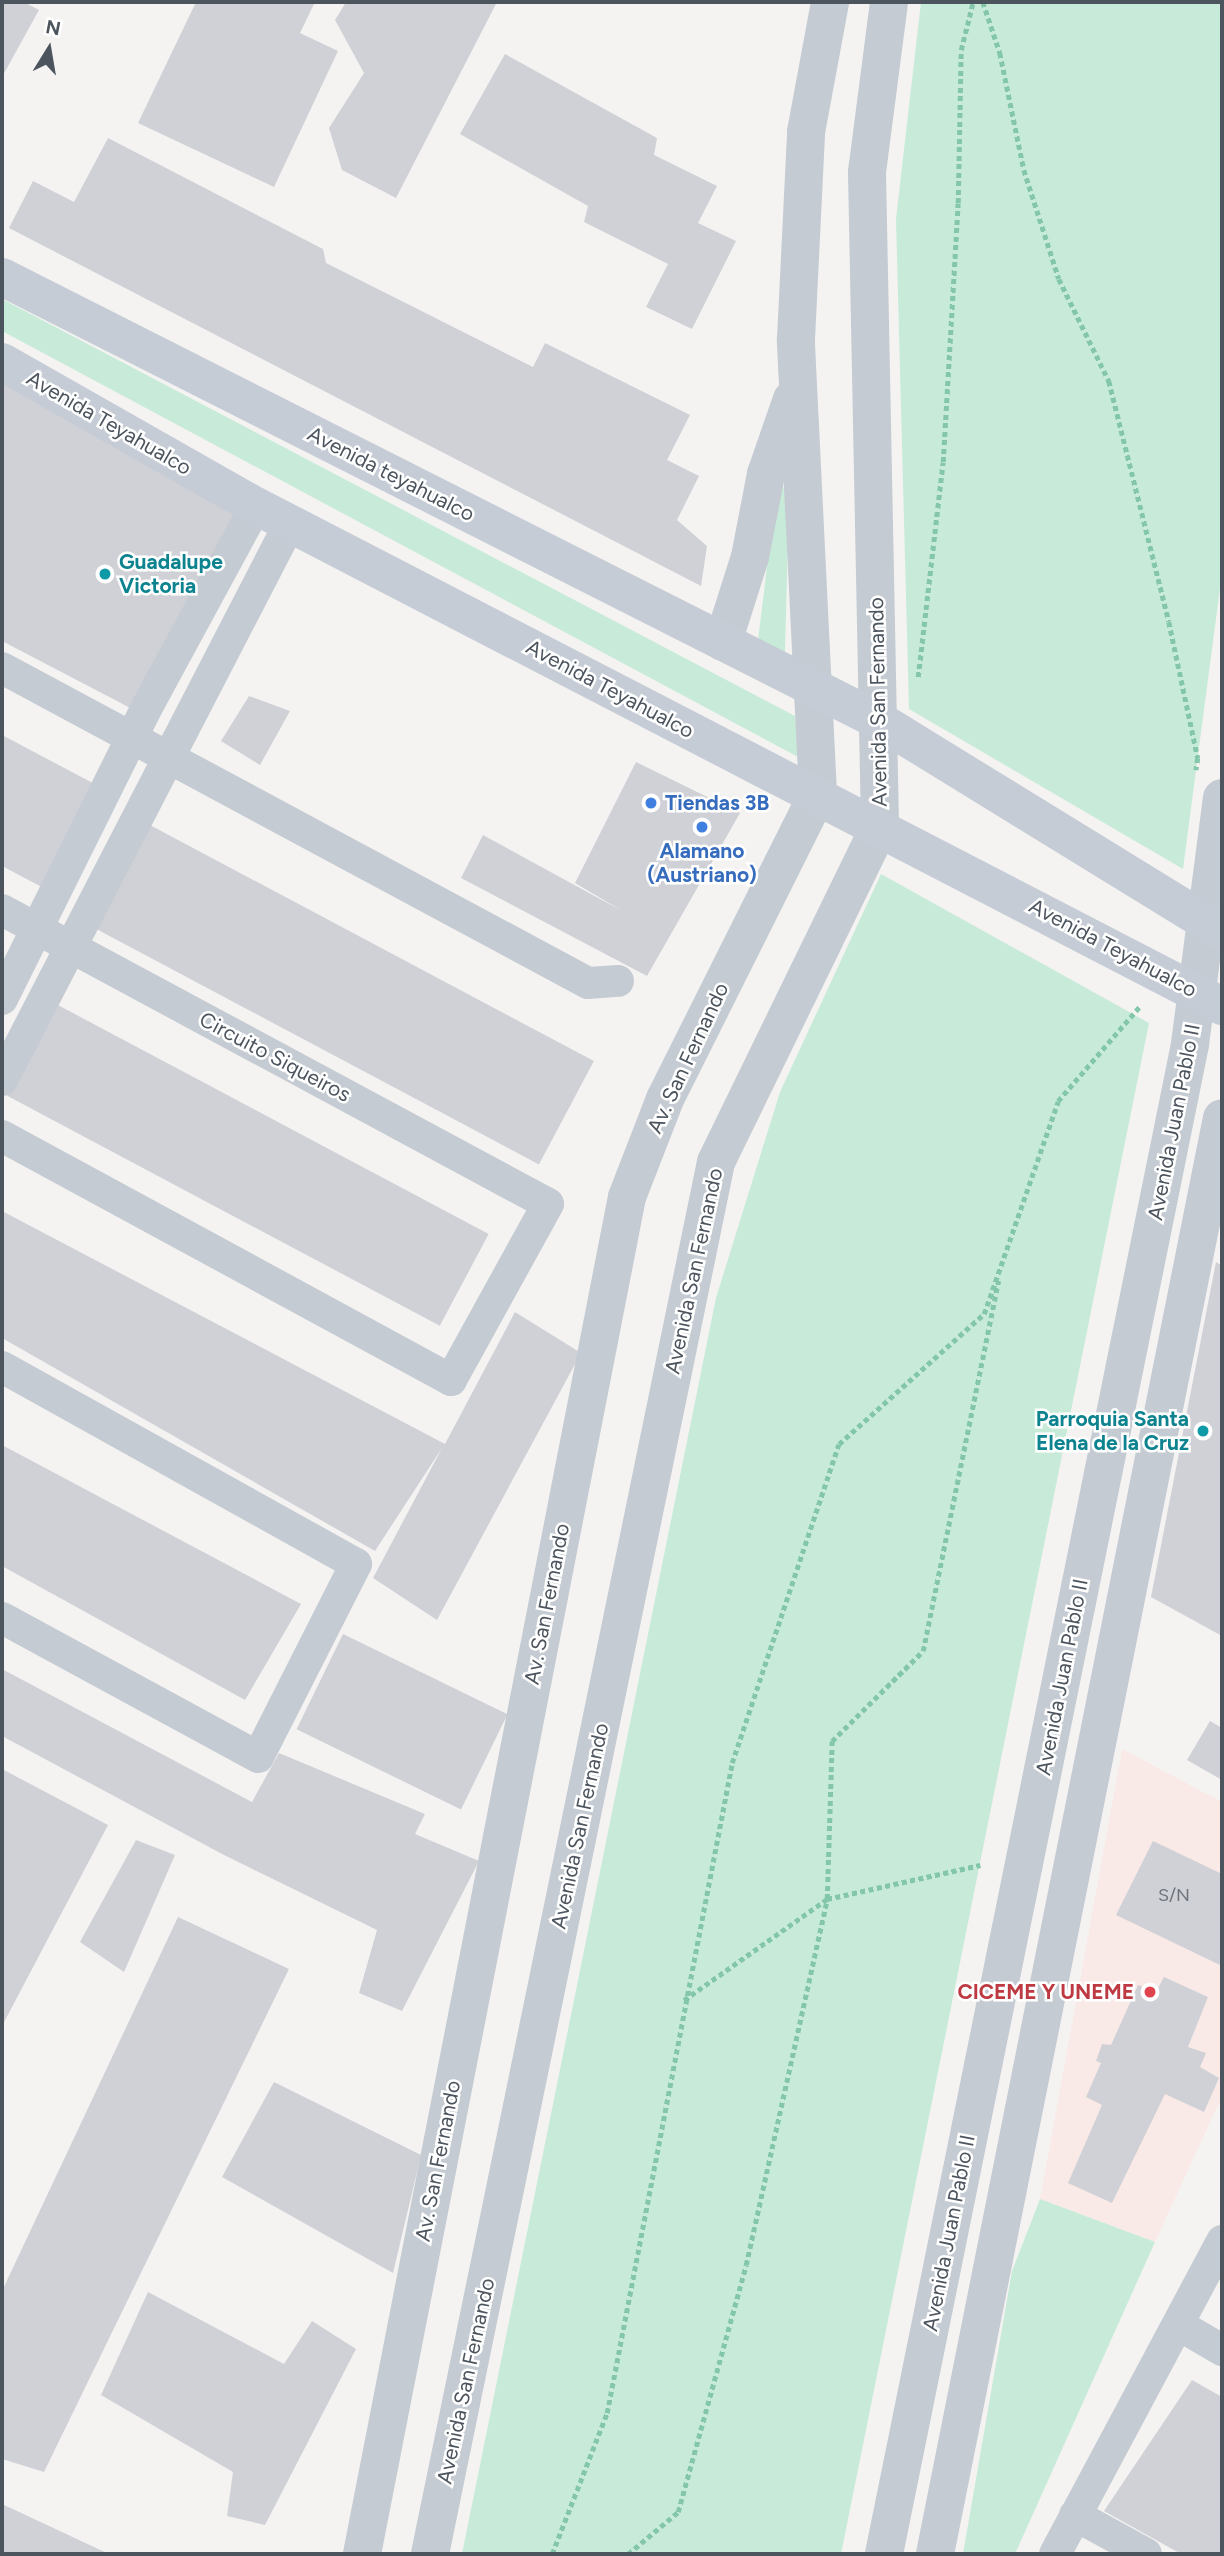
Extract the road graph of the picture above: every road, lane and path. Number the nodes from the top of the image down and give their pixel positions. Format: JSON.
{"nodes":[{"id":1,"x":830,"y":2,"type":"edge"},
{"id":2,"x":889,"y":2,"type":"edge"},
{"id":3,"x":974,"y":2,"type":"edge"},
{"id":4,"x":983,"y":2,"type":"edge"},
{"id":5,"x":2,"y":277,"type":"edge"},
{"id":6,"x":2,"y":362,"type":"edge"},
{"id":7,"x":799,"y":381,"type":"junction"},
{"id":8,"x":256,"y":506,"type":"junction"},
{"id":9,"x":290,"y":523,"type":"junction"},
{"id":10,"x":723,"y":642,"type":"junction"},
{"id":11,"x":2,"y":668,"type":"edge"},
{"id":12,"x":797,"y":680,"type":"junction"},
{"id":13,"x":916,"y":683,"type":"dead end"},
{"id":14,"x":878,"y":720,"type":"junction"},
{"id":15,"x":131,"y":741,"type":"junction"},
{"id":16,"x":166,"y":759,"type":"junction"},
{"id":17,"x":1207,"y":791,"type":"edge"},
{"id":18,"x":818,"y":794,"type":"junction"},
{"id":19,"x":880,"y":826,"type":"junction"},
{"id":20,"x":2,"y":911,"type":"edge"},
{"id":21,"x":1214,"y":928,"type":"edge"},
{"id":22,"x":37,"y":929,"type":"junction"},
{"id":23,"x":71,"y":948,"type":"junction"},
{"id":24,"x":618,"y":981,"type":"dead end"},
{"id":25,"x":2,"y":999,"type":"edge"},
{"id":26,"x":1147,"y":999,"type":"dead end"},
{"id":27,"x":1210,"y":1000,"type":"edge"},
{"id":28,"x":2,"y":1080,"type":"edge"},
{"id":29,"x":1222,"y":1118,"type":"edge"},
{"id":30,"x":2,"y":1136,"type":"edge"},
{"id":31,"x":1002,"y":1262,"type":"junction"},
{"id":32,"x":2,"y":1367,"type":"edge"},
{"id":33,"x":2,"y":1618,"type":"edge"},
{"id":34,"x":980,"y":1865,"type":"dead end"},
{"id":35,"x":827,"y":1899,"type":"junction"},
{"id":36,"x":683,"y":2001,"type":"junction"},
{"id":37,"x":1222,"y":2241,"type":"edge"},
{"id":38,"x":1179,"y":2325,"type":"junction"},
{"id":39,"x":1222,"y":2350,"type":"edge"},
{"id":40,"x":1075,"y":2515,"type":"junction"},
{"id":41,"x":362,"y":2554,"type":"edge"},
{"id":42,"x":430,"y":2554,"type":"edge"},
{"id":43,"x":552,"y":2554,"type":"edge"},
{"id":44,"x":628,"y":2554,"type":"edge"},
{"id":45,"x":884,"y":2554,"type":"edge"},
{"id":46,"x":935,"y":2554,"type":"edge"},
{"id":47,"x":1055,"y":2554,"type":"edge"},
{"id":48,"x":1146,"y":2554,"type":"edge"}],
"edges":[{"from":1,"to":7,"type":"street"},
{"from":2,"to":14,"type":"street","name":"Avenida San Fernando"},
{"from":3,"to":13,"type":"path"},
{"from":4,"to":17,"type":"path"},
{"from":5,"to":10,"type":"main road","name":"Avenida teyahualco"},
{"from":6,"to":8,"type":"main road","name":"Avenida Teyahualco"},
{"from":7,"to":10,"type":"street"},
{"from":7,"to":12,"type":"street","name":"Av. San Fernando"},
{"from":8,"to":9,"type":"main road","name":"Avenida Teyahualco"},
{"from":8,"to":15,"type":"street"},
{"from":9,"to":16,"type":"street"},
{"from":9,"to":18,"type":"main road","name":"Avenida Teyahualco"},
{"from":10,"to":12,"type":"main road","name":"Avenida teyahualco"},
{"from":11,"to":15,"type":"street"},
{"from":12,"to":14,"type":"main road"},
{"from":12,"to":18,"type":"street","name":"Av. San Fernando"},
{"from":14,"to":19,"type":"street","name":"Avenida San Fernando"},
{"from":14,"to":21,"type":"main road"},
{"from":15,"to":16,"type":"street"},
{"from":15,"to":22,"type":"street"},
{"from":16,"to":23,"type":"street"},
{"from":16,"to":24,"type":"street"},
{"from":17,"to":21,"type":"street","name":"Avenida Juan Pablo II"},
{"from":18,"to":19,"type":"main road","name":"Avenida Teyahualco"},
{"from":18,"to":41,"type":"street","name":"Av. San Fernando"},
{"from":19,"to":27,"type":"main road","name":"Avenida Teyahualco"},
{"from":19,"to":42,"type":"street","name":"Avenida San Fernando"},
{"from":20,"to":22,"type":"street","name":"Circuito Siqueiros"},
{"from":21,"to":27,"type":"street","name":"Avenida Juan Pablo II"},
{"from":22,"to":23,"type":"street","name":"Circuito Siqueiros"},
{"from":22,"to":25,"type":"street"},
{"from":23,"to":28,"type":"street"},
{"from":23,"to":30,"type":"street","name":"Circuito Siqueiros"},
{"from":26,"to":31,"type":"path"},
{"from":27,"to":45,"type":"street","name":"Avenida Juan Pablo II"},
{"from":29,"to":46,"type":"street"},
{"from":31,"to":35,"type":"path"},
{"from":31,"to":36,"type":"path"},
{"from":32,"to":33,"type":"street"},
{"from":34,"to":35,"type":"path"},
{"from":35,"to":36,"type":"path"},
{"from":35,"to":44,"type":"path"},
{"from":36,"to":43,"type":"path"},
{"from":37,"to":38,"type":"street"},
{"from":38,"to":39,"type":"street"},
{"from":38,"to":40,"type":"street"},
{"from":40,"to":47,"type":"street"},
{"from":40,"to":48,"type":"street"}]}
